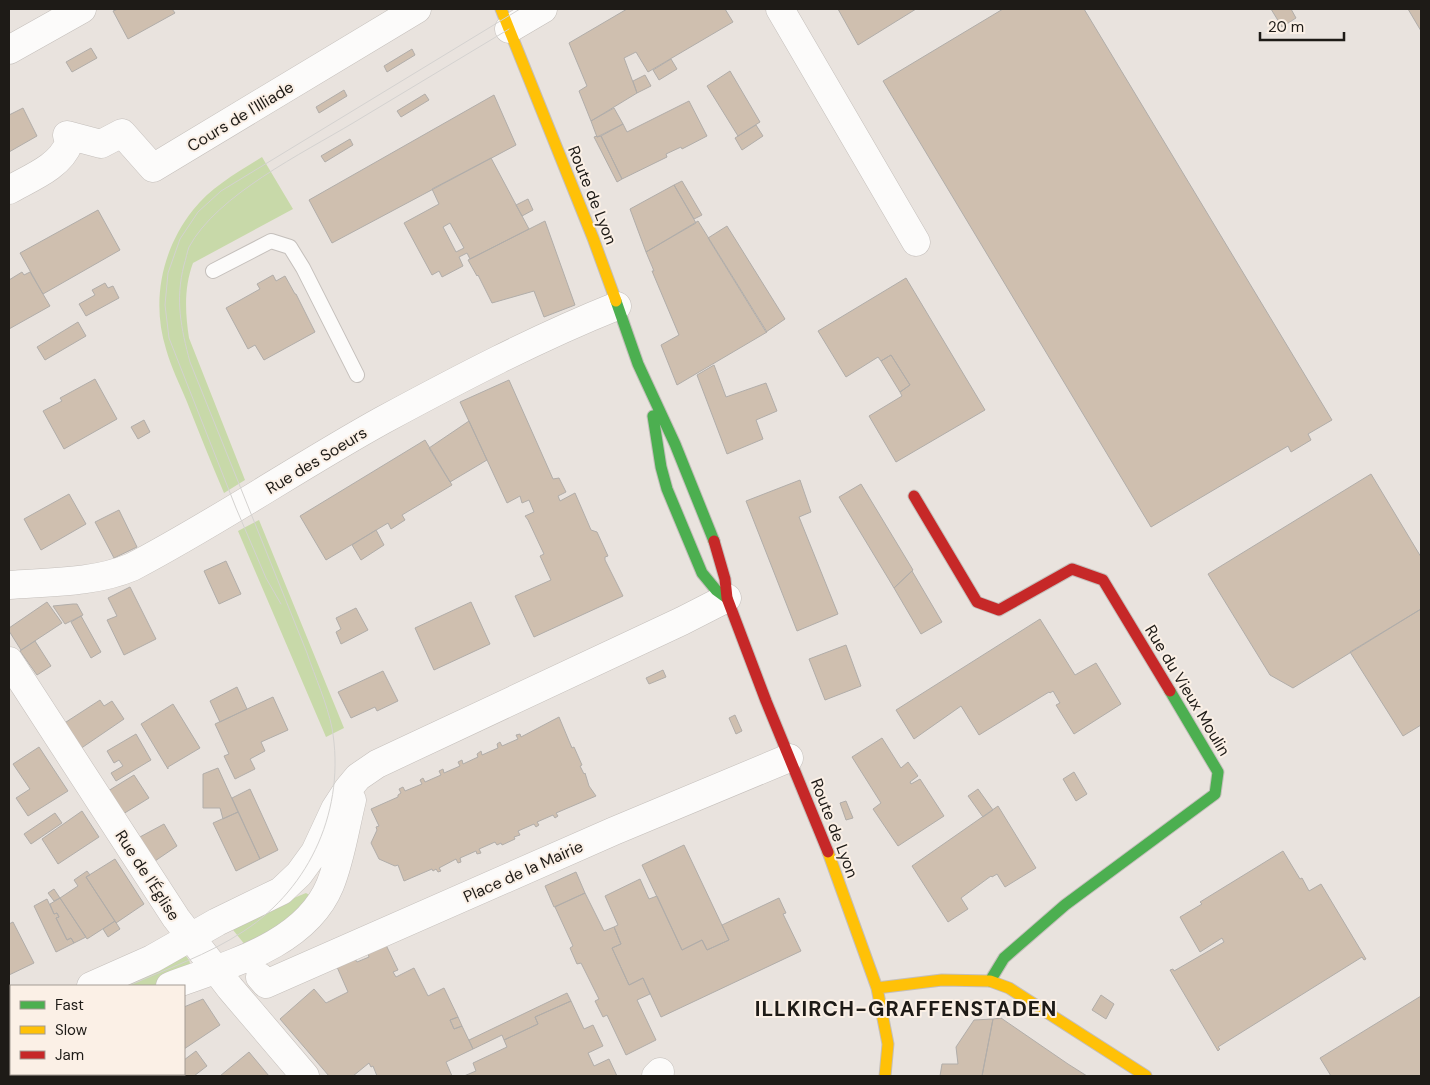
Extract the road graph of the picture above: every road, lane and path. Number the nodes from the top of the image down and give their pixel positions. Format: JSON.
{"nodes":[{"id":1,"x":82,"y":9,"type":"edge"},
{"id":2,"x":417,"y":9,"type":"edge"},
{"id":3,"x":543,"y":9,"type":"edge"},
{"id":4,"x":780,"y":9,"type":"edge"},
{"id":5,"x":505,"y":19,"type":"edge"},
{"id":6,"x":9,"y":50,"type":"edge"},
{"id":7,"x":9,"y":190,"type":"edge"},
{"id":8,"x":916,"y":242,"type":"dead end"},
{"id":9,"x":213,"y":271,"type":"dead end"},
{"id":10,"x":618,"y":306,"type":"junction"},
{"id":11,"x":358,"y":375,"type":"dead end"},
{"id":12,"x":651,"y":395,"type":"junction"},
{"id":13,"x":914,"y":496,"type":"dead end"},
{"id":14,"x":9,"y":586,"type":"edge"},
{"id":15,"x":727,"y":598,"type":"junction"},
{"id":16,"x":9,"y":661,"type":"edge"},
{"id":17,"x":789,"y":758,"type":"junction"},
{"id":18,"x":377,"y":764,"type":"junction"},
{"id":19,"x":190,"y":937,"type":"junction"},
{"id":20,"x":215,"y":969,"type":"junction"},
{"id":21,"x":260,"y":977,"type":"dead end"},
{"id":22,"x":990,"y":981,"type":"junction"},
{"id":23,"x":93,"y":985,"type":"edge"},
{"id":24,"x":173,"y":985,"type":"edge"},
{"id":25,"x":877,"y":988,"type":"junction"},
{"id":26,"x":306,"y":1076,"type":"edge"},
{"id":27,"x":885,"y":1076,"type":"edge"},
{"id":28,"x":1146,"y":1076,"type":"edge"}],
"edges":[{"from":1,"to":6,"type":"street"},
{"from":2,"to":7,"type":"street","name":"Cours de l'Illiade"},
{"from":3,"to":5,"type":"street"},
{"from":4,"to":8,"type":"street"},
{"from":5,"to":10,"type":"main road","name":"Route de Lyon"},
{"from":9,"to":11,"type":"lane"},
{"from":10,"to":12,"type":"main road","name":"Route de Lyon"},
{"from":10,"to":14,"type":"street","name":"Rue des Soeurs"},
{"from":12,"to":15,"type":"main road","name":"Route de Lyon"},
{"from":12,"to":15,"type":"main road","name":"Route de Lyon"},
{"from":13,"to":22,"type":"main road","name":"Rue du Vieux Moulin"},
{"from":15,"to":17,"type":"main road","name":"Route de Lyon"},
{"from":15,"to":18,"type":"street"},
{"from":16,"to":19,"type":"street","name":"Rue de l'Église"},
{"from":17,"to":21,"type":"street","name":"Place de la Mairie"},
{"from":17,"to":25,"type":"main road","name":"Route de Lyon"},
{"from":18,"to":19,"type":"street"},
{"from":18,"to":20,"type":"street"},
{"from":19,"to":20,"type":"street","name":"Rue de l'Église"},
{"from":19,"to":23,"type":"street"},
{"from":20,"to":24,"type":"street"},
{"from":20,"to":26,"type":"street","name":"Rue de l'Église"},
{"from":22,"to":25,"type":"main road"},
{"from":22,"to":28,"type":"main road"},
{"from":25,"to":27,"type":"main road","name":"Route de Lyon"}]}
